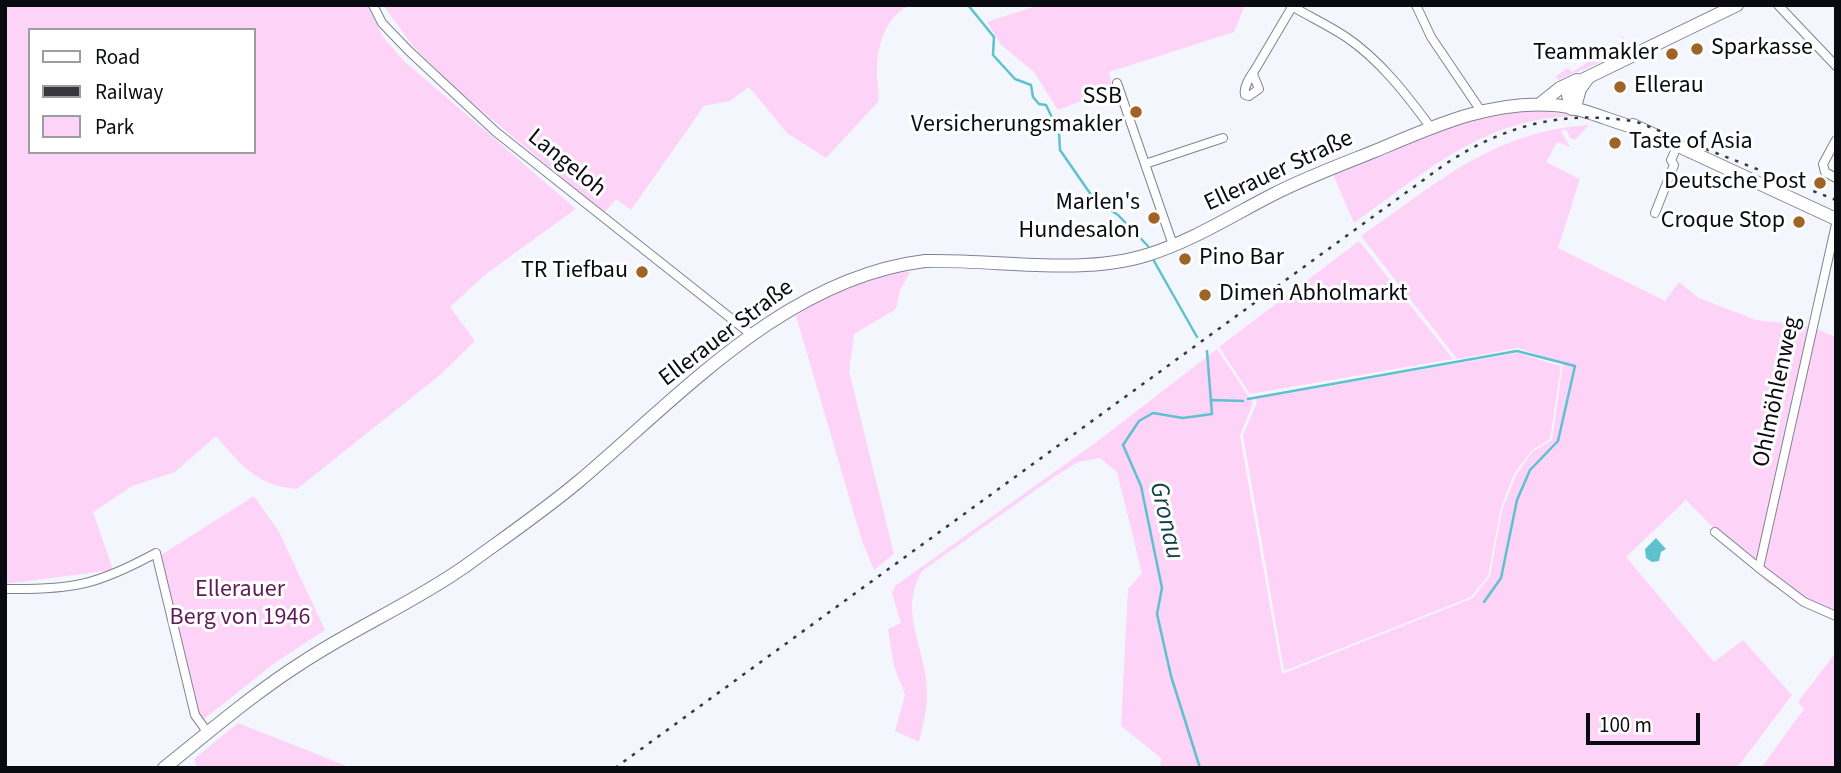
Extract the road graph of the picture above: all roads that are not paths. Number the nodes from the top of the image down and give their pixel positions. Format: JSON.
{"nodes":[{"id":1,"x":373,"y":5,"type":"edge"},
{"id":2,"x":1416,"y":5,"type":"edge"},
{"id":3,"x":1737,"y":5,"type":"edge"},
{"id":4,"x":1778,"y":5,"type":"edge"},
{"id":5,"x":1291,"y":6,"type":"edge"},
{"id":6,"x":1836,"y":66,"type":"edge"},
{"id":7,"x":1252,"y":74,"type":"dead end"},
{"id":8,"x":1590,"y":75,"type":"junction"},
{"id":9,"x":1117,"y":83,"type":"dead end"},
{"id":10,"x":1540,"y":104,"type":"junction"},
{"id":11,"x":1570,"y":106,"type":"junction"},
{"id":12,"x":1481,"y":111,"type":"junction"},
{"id":13,"x":1431,"y":128,"type":"junction"},
{"id":14,"x":1223,"y":138,"type":"dead end"},
{"id":15,"x":1836,"y":140,"type":"edge"},
{"id":16,"x":1677,"y":147,"type":"junction"},
{"id":17,"x":1145,"y":164,"type":"junction"},
{"id":18,"x":1836,"y":178,"type":"edge"},
{"id":19,"x":1654,"y":213,"type":"dead end"},
{"id":20,"x":1836,"y":219,"type":"edge"},
{"id":21,"x":1836,"y":224,"type":"edge"},
{"id":22,"x":1173,"y":245,"type":"junction"},
{"id":23,"x":752,"y":335,"type":"junction"},
{"id":24,"x":1715,"y":532,"type":"dead end"},
{"id":25,"x":1759,"y":568,"type":"junction"},
{"id":26,"x":5,"y":589,"type":"edge"},
{"id":27,"x":1836,"y":616,"type":"edge"},
{"id":28,"x":208,"y":733,"type":"junction"},
{"id":29,"x":164,"y":768,"type":"edge"}],
"edges":[{"from":1,"to":23,"type":"street","name":"Langeloh"},
{"from":2,"to":12,"type":"street"},
{"from":3,"to":8,"type":"main road"},
{"from":4,"to":6,"type":"street"},
{"from":5,"to":7,"type":"street"},
{"from":5,"to":13,"type":"street"},
{"from":8,"to":10,"type":"main road"},
{"from":8,"to":11,"type":"main road"},
{"from":9,"to":17,"type":"street"},
{"from":10,"to":11,"type":"main road","name":"Ellerauer Straße"},
{"from":10,"to":12,"type":"main road","name":"Ellerauer Straße"},
{"from":11,"to":16,"type":"main road","name":"Ellerauer Straße"},
{"from":12,"to":13,"type":"main road","name":"Ellerauer Straße"},
{"from":13,"to":22,"type":"main road","name":"Ellerauer Straße"},
{"from":14,"to":17,"type":"street"},
{"from":15,"to":18,"type":"street"},
{"from":16,"to":19,"type":"street"},
{"from":16,"to":20,"type":"main road","name":"Ellerauer Straße"},
{"from":17,"to":22,"type":"street"},
{"from":21,"to":25,"type":"street","name":"Ohlmöhlenweg"},
{"from":22,"to":23,"type":"main road","name":"Ellerauer Straße"},
{"from":23,"to":28,"type":"main road","name":"Ellerauer Straße"},
{"from":24,"to":25,"type":"street"},
{"from":25,"to":27,"type":"street"},
{"from":26,"to":28,"type":"street"},
{"from":28,"to":29,"type":"main road","name":"Ellerauer Straße"}]}
